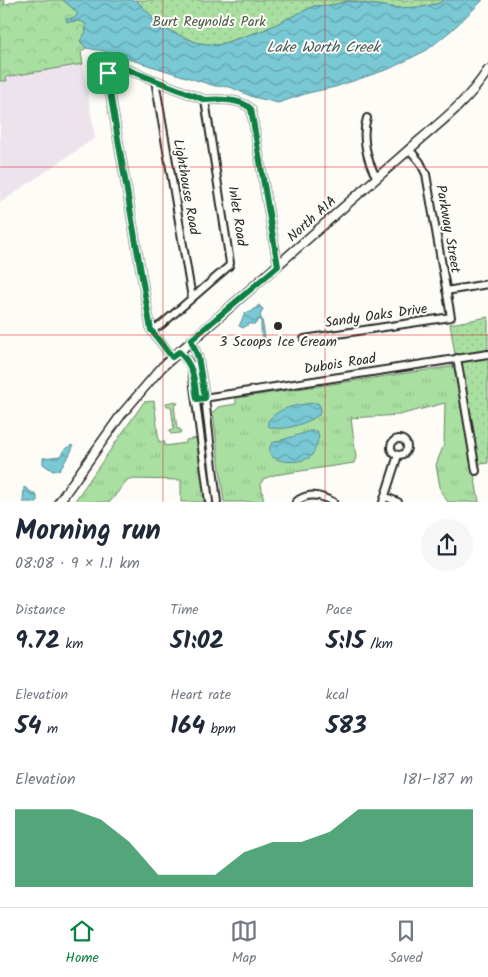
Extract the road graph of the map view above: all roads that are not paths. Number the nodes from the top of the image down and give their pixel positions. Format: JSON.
{"nodes":[{"id":1,"x":488,"y":70,"type":"edge"},
{"id":2,"x":155,"y":80,"type":"junction"},
{"id":3,"x":205,"y":100,"type":"junction"},
{"id":4,"x":367,"y":118,"type":"dead end"},
{"id":5,"x":409,"y":149,"type":"junction"},
{"id":6,"x":377,"y":178,"type":"junction"},
{"id":7,"x":278,"y":266,"type":"junction"},
{"id":8,"x":488,"y":284,"type":"edge"},
{"id":9,"x":446,"y":291,"type":"junction"},
{"id":10,"x":192,"y":298,"type":"junction"},
{"id":11,"x":451,"y":317,"type":"joint"},
{"id":12,"x":151,"y":330,"type":"junction"},
{"id":13,"x":304,"y":339,"type":"dead end"},
{"id":14,"x":191,"y":340,"type":"junction"},
{"id":15,"x":176,"y":354,"type":"junction"},
{"id":16,"x":488,"y":354,"type":"edge"},
{"id":17,"x":457,"y":358,"type":"junction"},
{"id":18,"x":205,"y":398,"type":"junction"},
{"id":19,"x":197,"y":399,"type":"junction"},
{"id":20,"x":398,"y":455,"type":"dead end"},
{"id":21,"x":476,"y":471,"type":"dead end"},
{"id":22,"x":385,"y":500,"type":"edge"},
{"id":23,"x":59,"y":502,"type":"edge"},
{"id":24,"x":209,"y":502,"type":"edge"},
{"id":25,"x":218,"y":502,"type":"edge"},
{"id":26,"x":296,"y":502,"type":"edge"},
{"id":27,"x":333,"y":502,"type":"edge"},
{"id":28,"x":398,"y":502,"type":"edge"}],
"edges":[{"from":1,"to":5,"type":"street","name":"North A1A"},
{"from":2,"to":3,"type":"street"},
{"from":2,"to":10,"type":"street","name":"Lighthouse Road"},
{"from":2,"to":12,"type":"street"},
{"from":3,"to":7,"type":"street"},
{"from":3,"to":10,"type":"street","name":"Inlet Road"},
{"from":4,"to":6,"type":"street"},
{"from":5,"to":6,"type":"street","name":"North A1A"},
{"from":5,"to":9,"type":"street","name":"Parkway Street"},
{"from":6,"to":7,"type":"street","name":"North A1A"},
{"from":7,"to":14,"type":"street","name":"North A1A"},
{"from":8,"to":9,"type":"street"},
{"from":9,"to":11,"type":"street","name":"Parkway Street"},
{"from":10,"to":12,"type":"street","name":"Inlet Road"},
{"from":11,"to":13,"type":"street","name":"Sandy Oaks Drive"},
{"from":12,"to":15,"type":"street"},
{"from":14,"to":15,"type":"street","name":"North A1A"},
{"from":14,"to":18,"type":"street"},
{"from":15,"to":19,"type":"street"},
{"from":15,"to":23,"type":"street","name":"North A1A"},
{"from":16,"to":17,"type":"street","name":"Dubois Road"},
{"from":17,"to":18,"type":"street","name":"Dubois Road"},
{"from":17,"to":21,"type":"street"},
{"from":18,"to":19,"type":"street","name":"Dubois Road"},
{"from":18,"to":25,"type":"street"},
{"from":19,"to":24,"type":"street"},
{"from":20,"to":22,"type":"street"},
{"from":22,"to":28,"type":"street"},
{"from":26,"to":27,"type":"street"}]}
